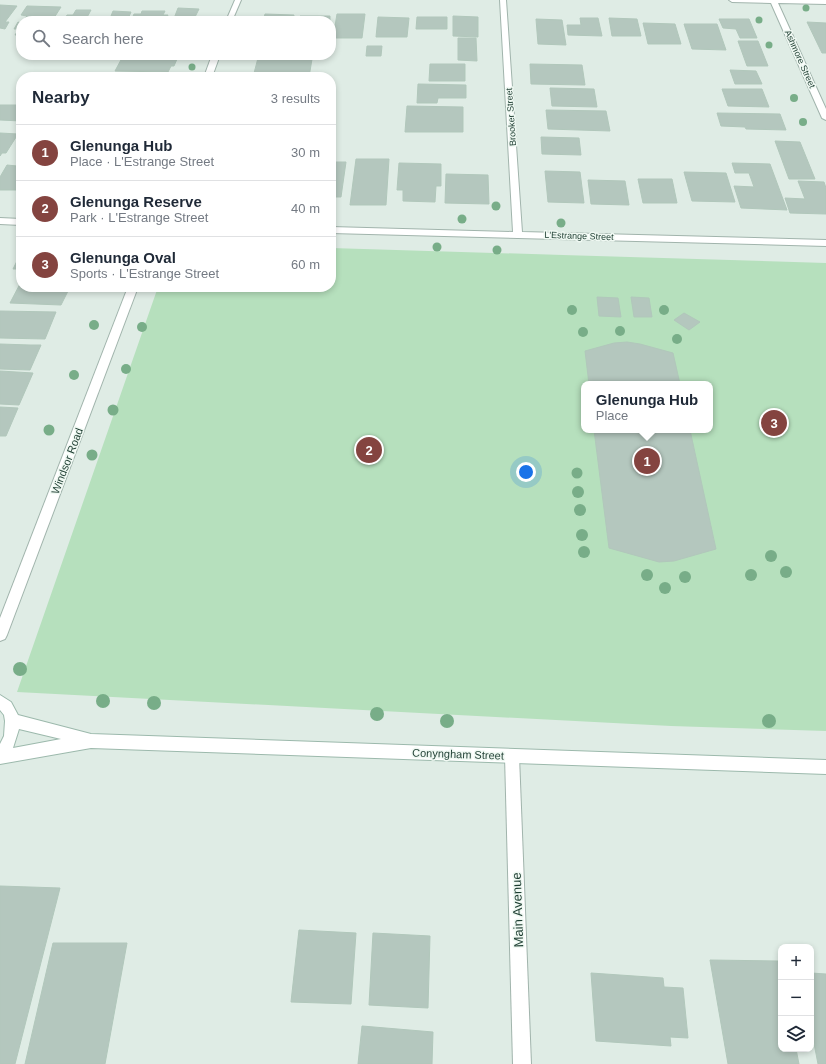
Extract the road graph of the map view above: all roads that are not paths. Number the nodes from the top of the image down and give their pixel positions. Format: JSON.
{"nodes":[{"id":1,"x":238,"y":0,"type":"edge"},
{"id":2,"x":503,"y":0,"type":"edge"},
{"id":3,"x":732,"y":0,"type":"edge"},
{"id":4,"x":773,"y":0,"type":"edge"},
{"id":5,"x":806,"y":1,"type":"edge"},
{"id":6,"x":826,"y":2,"type":"edge"},
{"id":7,"x":232,"y":16,"type":"edge"},
{"id":8,"x":214,"y":60,"type":"edge"},
{"id":9,"x":210,"y":72,"type":"edge"},
{"id":10,"x":826,"y":118,"type":"edge"},
{"id":11,"x":0,"y":221,"type":"edge"},
{"id":12,"x":16,"y":222,"type":"edge"},
{"id":13,"x":336,"y":230,"type":"edge"},
{"id":14,"x":518,"y":235,"type":"junction"},
{"id":15,"x":826,"y":243,"type":"edge"},
{"id":16,"x":131,"y":292,"type":"edge"},
{"id":17,"x":0,"y":635,"type":"edge"},
{"id":18,"x":0,"y":701,"type":"edge"},
{"id":19,"x":12,"y":720,"type":"junction"},
{"id":20,"x":91,"y":741,"type":"junction"},
{"id":21,"x":512,"y":756,"type":"junction"},
{"id":22,"x":0,"y":757,"type":"edge"},
{"id":23,"x":826,"y":767,"type":"edge"},
{"id":24,"x":522,"y":1064,"type":"edge"}],
"edges":[{"from":1,"to":7,"type":"street"},
{"from":2,"to":14,"type":"street","name":"Brooker Street"},
{"from":3,"to":4,"type":"street"},
{"from":4,"to":5,"type":"street"},
{"from":4,"to":10,"type":"street","name":"Ashmore Street"},
{"from":5,"to":6,"type":"street"},
{"from":8,"to":9,"type":"street"},
{"from":11,"to":12,"type":"street"},
{"from":13,"to":14,"type":"street","name":"L'Estrange Street"},
{"from":14,"to":15,"type":"street","name":"L'Estrange Street"},
{"from":16,"to":17,"type":"street","name":"Windsor Road"},
{"from":18,"to":19,"type":"street"},
{"from":19,"to":20,"type":"street","name":"Conyngham Street"},
{"from":19,"to":22,"type":"street"},
{"from":20,"to":21,"type":"street","name":"Conyngham Street"},
{"from":20,"to":22,"type":"street","name":"Conyngham Street"},
{"from":21,"to":23,"type":"street","name":"Conyngham Street"},
{"from":21,"to":24,"type":"street","name":"Main Avenue"}]}
